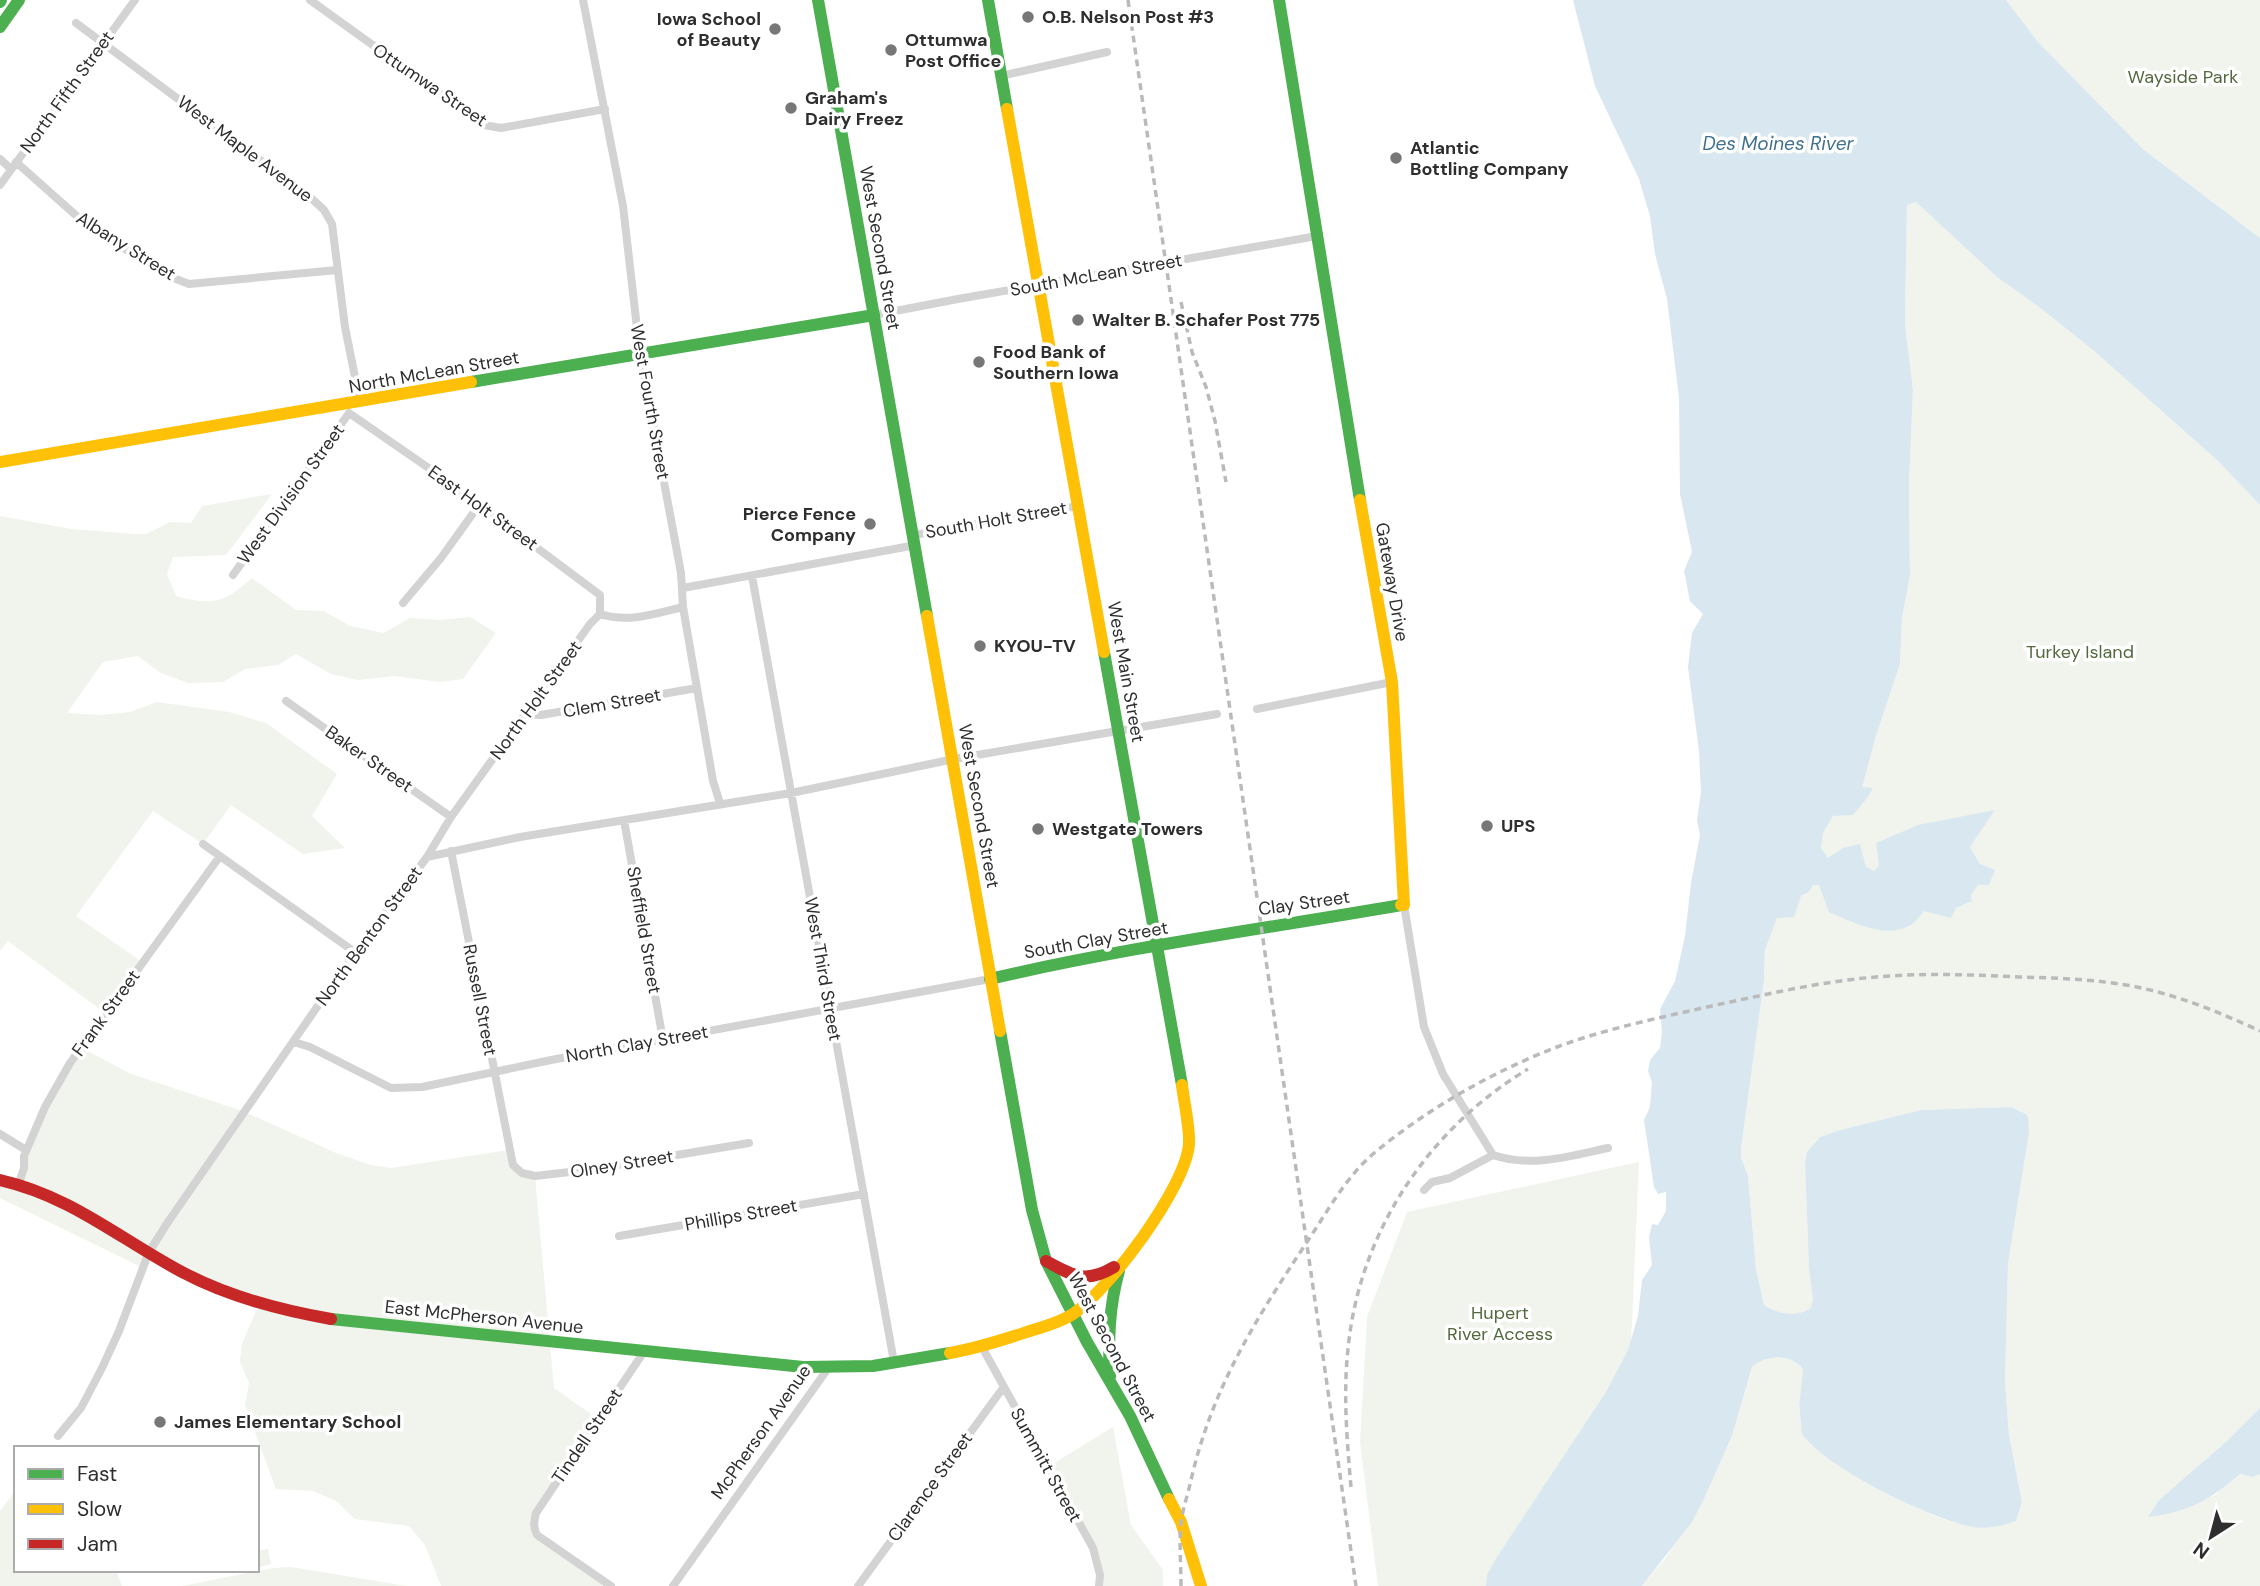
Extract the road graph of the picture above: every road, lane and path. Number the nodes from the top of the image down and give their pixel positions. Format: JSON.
{"nodes":[{"id":1,"x":19,"y":0,"type":"edge"},
{"id":2,"x":135,"y":0,"type":"edge"},
{"id":3,"x":310,"y":0,"type":"edge"},
{"id":4,"x":583,"y":0,"type":"edge"},
{"id":5,"x":818,"y":0,"type":"edge"},
{"id":6,"x":988,"y":0,"type":"edge"},
{"id":7,"x":1279,"y":0,"type":"edge"},
{"id":8,"x":76,"y":23,"type":"dead end"},
{"id":9,"x":0,"y":27,"type":"edge"},
{"id":10,"x":104,"y":42,"type":"junction"},
{"id":11,"x":1107,"y":52,"type":"dead end"},
{"id":12,"x":1001,"y":76,"type":"junction"},
{"id":13,"x":605,"y":109,"type":"junction"},
{"id":14,"x":0,"y":159,"type":"edge"},
{"id":15,"x":14,"y":165,"type":"junction"},
{"id":16,"x":0,"y":185,"type":"edge"},
{"id":17,"x":1317,"y":236,"type":"junction"},
{"id":18,"x":337,"y":270,"type":"junction"},
{"id":19,"x":1038,"y":286,"type":"junction"},
{"id":20,"x":874,"y":315,"type":"junction"},
{"id":21,"x":640,"y":354,"type":"junction"},
{"id":22,"x":360,"y":402,"type":"junction"},
{"id":23,"x":347,"y":409,"type":"junction"},
{"id":24,"x":0,"y":462,"type":"edge"},
{"id":25,"x":479,"y":505,"type":"junction"},
{"id":26,"x":1078,"y":506,"type":"junction"},
{"id":27,"x":915,"y":540,"type":"junction"},
{"id":28,"x":233,"y":575,"type":"dead end"},
{"id":29,"x":752,"y":576,"type":"junction"},
{"id":30,"x":683,"y":588,"type":"junction"},
{"id":31,"x":403,"y":603,"type":"dead end"},
{"id":32,"x":683,"y":607,"type":"junction"},
{"id":33,"x":600,"y":614,"type":"junction"},
{"id":34,"x":1392,"y":682,"type":"junction"},
{"id":35,"x":697,"y":688,"type":"junction"},
{"id":36,"x":286,"y":701,"type":"dead end"},
{"id":37,"x":1257,"y":709,"type":"dead end"},
{"id":38,"x":526,"y":714,"type":"junction"},
{"id":39,"x":1217,"y":714,"type":"dead end"},
{"id":40,"x":1119,"y":731,"type":"junction"},
{"id":41,"x":954,"y":759,"type":"junction"},
{"id":42,"x":791,"y":793,"type":"junction"},
{"id":43,"x":720,"y":803,"type":"junction"},
{"id":44,"x":452,"y":817,"type":"junction"},
{"id":45,"x":624,"y":820,"type":"junction"},
{"id":46,"x":203,"y":844,"type":"dead end"},
{"id":47,"x":451,"y":851,"type":"junction"},
{"id":48,"x":219,"y":856,"type":"junction"},
{"id":49,"x":427,"y":857,"type":"junction"},
{"id":50,"x":1404,"y":905,"type":"junction"},
{"id":51,"x":1209,"y":938,"type":"joint"},
{"id":52,"x":1157,"y":946,"type":"junction"},
{"id":53,"x":356,"y":953,"type":"junction"},
{"id":54,"x":990,"y":979,"type":"junction"},
{"id":55,"x":830,"y":1008,"type":"junction"},
{"id":56,"x":663,"y":1040,"type":"junction"},
{"id":57,"x":293,"y":1042,"type":"junction"},
{"id":58,"x":494,"y":1072,"type":"junction"},
{"id":59,"x":0,"y":1135,"type":"edge"},
{"id":60,"x":749,"y":1143,"type":"dead end"},
{"id":61,"x":1608,"y":1148,"type":"dead end"},
{"id":62,"x":26,"y":1150,"type":"junction"},
{"id":63,"x":509,"y":1150,"type":"joint"},
{"id":64,"x":1493,"y":1155,"type":"junction"},
{"id":65,"x":0,"y":1180,"type":"edge"},
{"id":66,"x":19,"y":1183,"type":"junction"},
{"id":67,"x":1424,"y":1190,"type":"dead end"},
{"id":68,"x":864,"y":1194,"type":"junction"},
{"id":69,"x":619,"y":1236,"type":"dead end"},
{"id":70,"x":149,"y":1252,"type":"junction"},
{"id":71,"x":1046,"y":1261,"type":"junction"},
{"id":72,"x":1123,"y":1261,"type":"junction"},
{"id":73,"x":1073,"y":1314,"type":"junction"},
{"id":74,"x":982,"y":1347,"type":"junction"},
{"id":75,"x":645,"y":1350,"type":"junction"},
{"id":76,"x":894,"y":1362,"type":"junction"},
{"id":77,"x":829,"y":1367,"type":"junction"},
{"id":78,"x":1111,"y":1380,"type":"junction"},
{"id":79,"x":1003,"y":1388,"type":"junction"},
{"id":80,"x":58,"y":1436,"type":"dead end"},
{"id":81,"x":611,"y":1586,"type":"edge"},
{"id":82,"x":673,"y":1586,"type":"edge"},
{"id":83,"x":858,"y":1586,"type":"edge"},
{"id":84,"x":1099,"y":1586,"type":"edge"},
{"id":85,"x":1202,"y":1586,"type":"edge"}],
"edges":[{"from":1,"to":9,"type":"main road"},
{"from":2,"to":10,"type":"street","name":"North Fifth Street"},
{"from":3,"to":13,"type":"street","name":"Ottumwa Street"},
{"from":4,"to":13,"type":"street","name":"West Fourth Street"},
{"from":5,"to":20,"type":"main road","name":"West Second Street"},
{"from":6,"to":12,"type":"main road","name":"West Main Street"},
{"from":7,"to":17,"type":"main road","name":"Gateway Drive"},
{"from":8,"to":10,"type":"street","name":"West Maple Avenue"},
{"from":10,"to":15,"type":"street","name":"North Fifth Street"},
{"from":10,"to":18,"type":"street","name":"West Maple Avenue"},
{"from":11,"to":12,"type":"street"},
{"from":12,"to":19,"type":"main road","name":"West Main Street"},
{"from":13,"to":21,"type":"street","name":"West Fourth Street"},
{"from":14,"to":15,"type":"street","name":"Albany Street"},
{"from":15,"to":16,"type":"street","name":"North Fifth Street"},
{"from":15,"to":18,"type":"street","name":"Albany Street"},
{"from":17,"to":19,"type":"street","name":"South McLean Street"},
{"from":17,"to":34,"type":"main road","name":"Gateway Drive"},
{"from":18,"to":22,"type":"street","name":"West Maple Avenue"},
{"from":19,"to":20,"type":"street","name":"South McLean Street"},
{"from":19,"to":26,"type":"main road","name":"West Main Street"},
{"from":20,"to":21,"type":"main road","name":"North McLean Street"},
{"from":20,"to":27,"type":"main road","name":"West Second Street"},
{"from":21,"to":22,"type":"main road","name":"North McLean Street"},
{"from":21,"to":30,"type":"street","name":"West Fourth Street"},
{"from":22,"to":23,"type":"main road","name":"North McLean Street"},
{"from":23,"to":24,"type":"main road","name":"North McLean Street"},
{"from":23,"to":25,"type":"street","name":"East Holt Street"},
{"from":23,"to":28,"type":"street","name":"West Division Street"},
{"from":25,"to":31,"type":"street"},
{"from":25,"to":33,"type":"street","name":"East Holt Street"},
{"from":26,"to":27,"type":"street","name":"South Holt Street"},
{"from":26,"to":40,"type":"main road","name":"West Main Street"},
{"from":27,"to":29,"type":"street"},
{"from":27,"to":41,"type":"main road","name":"West Second Street"},
{"from":29,"to":30,"type":"street"},
{"from":29,"to":42,"type":"street","name":"West Third Street"},
{"from":30,"to":32,"type":"street","name":"West Fourth Street"},
{"from":32,"to":33,"type":"street"},
{"from":32,"to":35,"type":"street","name":"West Fourth Street"},
{"from":33,"to":38,"type":"street","name":"North Holt Street"},
{"from":34,"to":37,"type":"street"},
{"from":34,"to":50,"type":"main road","name":"Gateway Drive"},
{"from":35,"to":38,"type":"street","name":"Clem Street"},
{"from":35,"to":43,"type":"street","name":"West Fourth Street"},
{"from":36,"to":44,"type":"street","name":"Baker Street"},
{"from":38,"to":44,"type":"street","name":"North Holt Street"},
{"from":39,"to":40,"type":"street","name":"North Benton Street"},
{"from":40,"to":41,"type":"street","name":"North Benton Street"},
{"from":40,"to":52,"type":"main road","name":"West Main Street"},
{"from":41,"to":42,"type":"street","name":"North Benton Street"},
{"from":41,"to":54,"type":"main road","name":"West Second Street"},
{"from":42,"to":43,"type":"street","name":"North Benton Street"},
{"from":42,"to":55,"type":"street","name":"West Third Street"},
{"from":43,"to":45,"type":"street","name":"North Benton Street"},
{"from":44,"to":49,"type":"street","name":"North Holt Street"},
{"from":45,"to":47,"type":"street","name":"North Benton Street"},
{"from":45,"to":56,"type":"street","name":"Sheffield Street"},
{"from":46,"to":48,"type":"street"},
{"from":47,"to":49,"type":"street","name":"North Benton Street"},
{"from":47,"to":58,"type":"street","name":"Russell Street"},
{"from":48,"to":53,"type":"street"},
{"from":48,"to":62,"type":"street","name":"Frank Street"},
{"from":49,"to":53,"type":"street","name":"North Benton Street"},
{"from":50,"to":51,"type":"main road","name":"Clay Street"},
{"from":50,"to":64,"type":"street","name":"Gateway Drive"},
{"from":51,"to":52,"type":"main road","name":"South Clay Street"},
{"from":52,"to":54,"type":"main road","name":"South Clay Street"},
{"from":52,"to":72,"type":"main road","name":"West Main Street"},
{"from":53,"to":57,"type":"street","name":"North Benton Street"},
{"from":54,"to":55,"type":"street","name":"North Clay Street"},
{"from":54,"to":71,"type":"main road","name":"West Second Street"},
{"from":55,"to":56,"type":"street","name":"North Clay Street"},
{"from":55,"to":68,"type":"street","name":"West Third Street"},
{"from":56,"to":58,"type":"street","name":"North Clay Street"},
{"from":57,"to":58,"type":"street","name":"North Clay Street"},
{"from":57,"to":70,"type":"street","name":"North Benton Street"},
{"from":58,"to":63,"type":"street","name":"Russell Street"},
{"from":59,"to":62,"type":"street"},
{"from":60,"to":63,"type":"street","name":"Olney Street"},
{"from":61,"to":64,"type":"street"},
{"from":62,"to":66,"type":"street","name":"Frank Street"},
{"from":64,"to":67,"type":"street"},
{"from":65,"to":66,"type":"main road","name":"East McPherson Avenue"},
{"from":66,"to":70,"type":"main road","name":"East McPherson Avenue"},
{"from":68,"to":69,"type":"street","name":"Phillips Street"},
{"from":68,"to":76,"type":"street","name":"West Third Street"},
{"from":70,"to":75,"type":"main road","name":"East McPherson Avenue"},
{"from":70,"to":80,"type":"street","name":"North Benton Street"},
{"from":71,"to":72,"type":"main road"},
{"from":71,"to":73,"type":"main road","name":"West Second Street"},
{"from":72,"to":73,"type":"main road","name":"West Main Street"},
{"from":72,"to":78,"type":"main road"},
{"from":73,"to":74,"type":"main road","name":"McPherson Avenue"},
{"from":73,"to":78,"type":"main road","name":"West Second Street"},
{"from":74,"to":76,"type":"main road","name":"McPherson Avenue"},
{"from":74,"to":79,"type":"street","name":"Summitt Street"},
{"from":75,"to":77,"type":"main road","name":"East McPherson Avenue"},
{"from":75,"to":81,"type":"street","name":"Tindell Street"},
{"from":76,"to":77,"type":"main road","name":"McPherson Avenue"},
{"from":77,"to":82,"type":"street","name":"McPherson Avenue"},
{"from":78,"to":85,"type":"main road","name":"West Second Street"},
{"from":79,"to":83,"type":"street","name":"Clarence Street"},
{"from":79,"to":84,"type":"street","name":"Summitt Street"}]}
